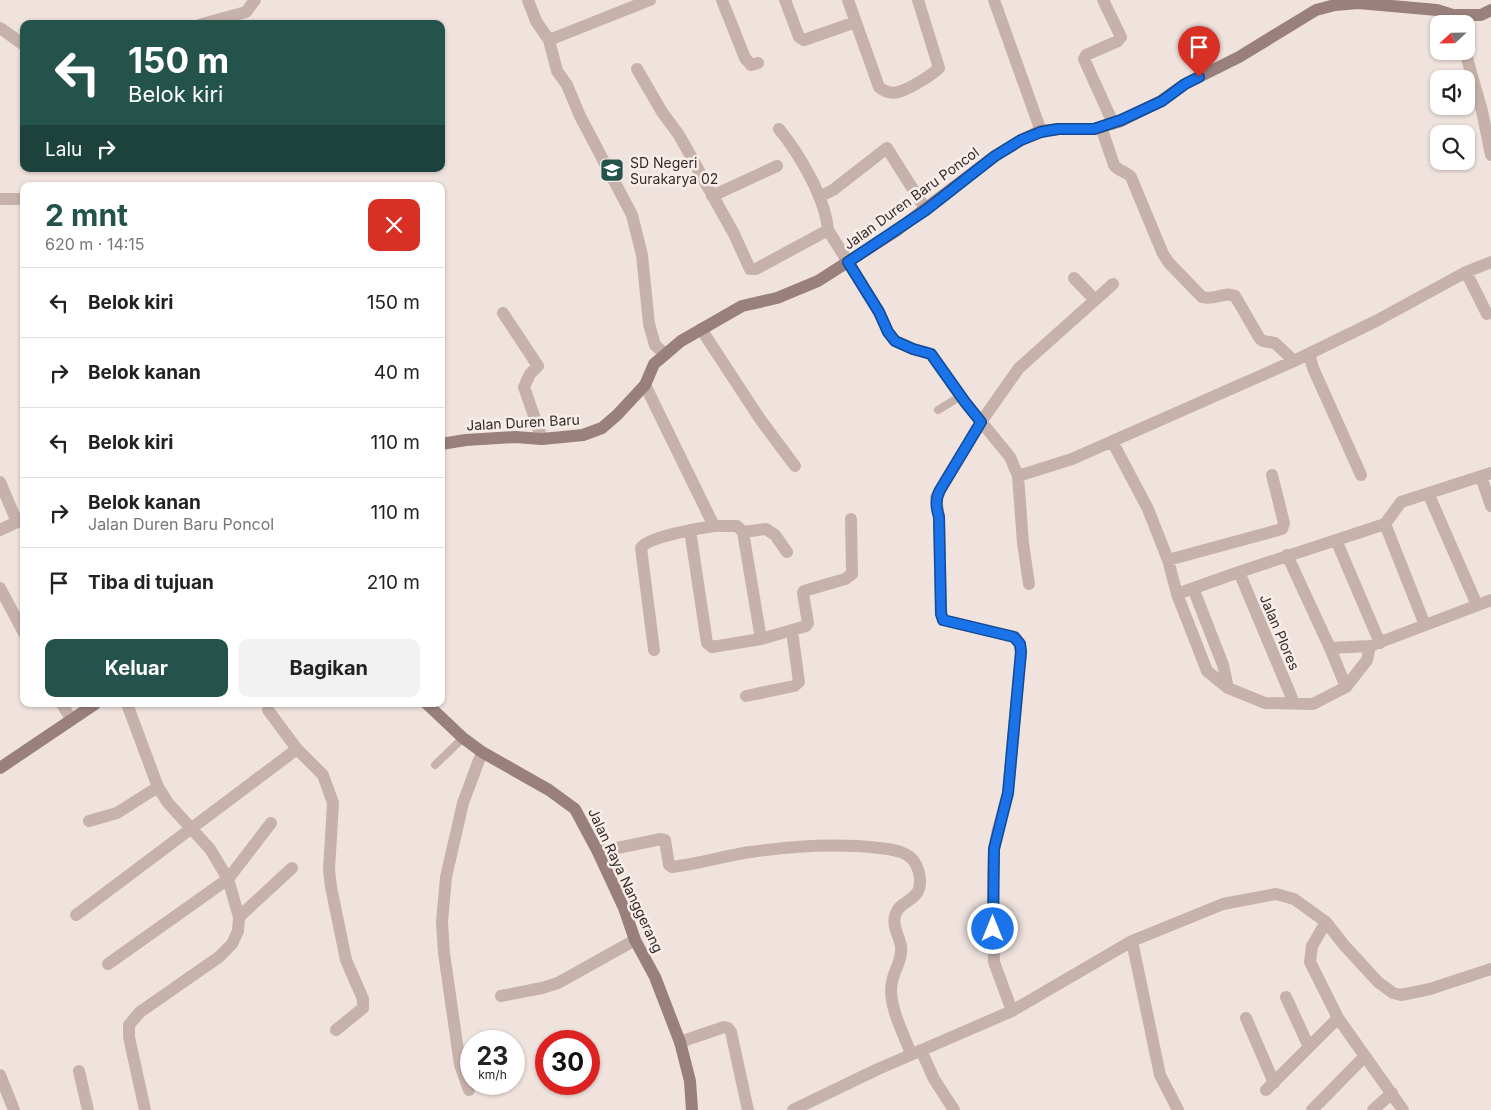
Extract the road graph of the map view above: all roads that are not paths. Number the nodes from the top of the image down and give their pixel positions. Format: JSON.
{"nodes":[{"id":1,"x":255,"y":0,"type":"edge"},
{"id":2,"x":528,"y":0,"type":"edge"},
{"id":3,"x":650,"y":0,"type":"edge"},
{"id":4,"x":722,"y":0,"type":"edge"},
{"id":5,"x":785,"y":0,"type":"edge"},
{"id":6,"x":848,"y":0,"type":"edge"},
{"id":7,"x":918,"y":0,"type":"edge"},
{"id":8,"x":994,"y":0,"type":"edge"},
{"id":9,"x":1103,"y":0,"type":"edge"},
{"id":10,"x":635,"y":3,"type":"edge"},
{"id":11,"x":1491,"y":10,"type":"edge"},
{"id":12,"x":1443,"y":15,"type":"edge"},
{"id":13,"x":1475,"y":16,"type":"edge"},
{"id":14,"x":217,"y":20,"type":"edge"},
{"id":15,"x":856,"y":22,"type":"junction"},
{"id":16,"x":0,"y":28,"type":"edge"},
{"id":17,"x":549,"y":40,"type":"junction"},
{"id":18,"x":20,"y":42,"type":"edge"},
{"id":19,"x":1468,"y":60,"type":"edge"},
{"id":20,"x":758,"y":63,"type":"dead end"},
{"id":21,"x":637,"y":69,"type":"dead end"},
{"id":22,"x":1107,"y":125,"type":"junction"},
{"id":23,"x":779,"y":129,"type":"dead end"},
{"id":24,"x":1041,"y":132,"type":"junction"},
{"id":25,"x":1491,"y":155,"type":"edge"},
{"id":26,"x":777,"y":166,"type":"dead end"},
{"id":27,"x":712,"y":196,"type":"junction"},
{"id":28,"x":819,"y":197,"type":"junction"},
{"id":29,"x":20,"y":198,"type":"edge"},
{"id":30,"x":0,"y":199,"type":"edge"},
{"id":31,"x":926,"y":210,"type":"junction"},
{"id":32,"x":828,"y":230,"type":"junction"},
{"id":33,"x":848,"y":262,"type":"junction"},
{"id":34,"x":1491,"y":262,"type":"edge"},
{"id":35,"x":1466,"y":272,"type":"junction"},
{"id":36,"x":1074,"y":278,"type":"dead end"},
{"id":37,"x":1113,"y":284,"type":"dead end"},
{"id":38,"x":1094,"y":300,"type":"junction"},
{"id":39,"x":503,"y":313,"type":"dead end"},
{"id":40,"x":1487,"y":314,"type":"dead end"},
{"id":41,"x":701,"y":329,"type":"junction"},
{"id":42,"x":665,"y":354,"type":"junction"},
{"id":43,"x":1309,"y":354,"type":"junction"},
{"id":44,"x":1294,"y":361,"type":"junction"},
{"id":45,"x":644,"y":385,"type":"junction"},
{"id":46,"x":961,"y":396,"type":"junction"},
{"id":47,"x":938,"y":410,"type":"dead end"},
{"id":48,"x":981,"y":422,"type":"junction"},
{"id":49,"x":542,"y":439,"type":"junction"},
{"id":50,"x":1112,"y":441,"type":"junction"},
{"id":51,"x":445,"y":443,"type":"edge"},
{"id":52,"x":795,"y":466,"type":"dead end"},
{"id":53,"x":1272,"y":475,"type":"dead end"},
{"id":54,"x":1361,"y":475,"type":"dead end"},
{"id":55,"x":1486,"y":475,"type":"edge"},
{"id":56,"x":1018,"y":476,"type":"junction"},
{"id":57,"x":0,"y":482,"type":"edge"},
{"id":58,"x":1428,"y":493,"type":"junction"},
{"id":59,"x":1491,"y":506,"type":"edge"},
{"id":60,"x":851,"y":519,"type":"dead end"},
{"id":61,"x":20,"y":521,"type":"edge"},
{"id":62,"x":1386,"y":524,"type":"junction"},
{"id":63,"x":714,"y":526,"type":"junction"},
{"id":64,"x":0,"y":530,"type":"edge"},
{"id":65,"x":690,"y":530,"type":"junction"},
{"id":66,"x":743,"y":532,"type":"junction"},
{"id":67,"x":1336,"y":540,"type":"junction"},
{"id":68,"x":787,"y":552,"type":"dead end"},
{"id":69,"x":1288,"y":555,"type":"junction"},
{"id":70,"x":1168,"y":560,"type":"junction"},
{"id":71,"x":1239,"y":572,"type":"junction"},
{"id":72,"x":1029,"y":584,"type":"dead end"},
{"id":73,"x":0,"y":588,"type":"edge"},
{"id":74,"x":1193,"y":588,"type":"junction"},
{"id":75,"x":1177,"y":594,"type":"junction"},
{"id":76,"x":1491,"y":600,"type":"edge"},
{"id":77,"x":1477,"y":605,"type":"junction"},
{"id":78,"x":1425,"y":625,"type":"junction"},
{"id":79,"x":20,"y":626,"type":"edge"},
{"id":80,"x":792,"y":631,"type":"junction"},
{"id":81,"x":761,"y":639,"type":"junction"},
{"id":82,"x":1375,"y":645,"type":"junction"},
{"id":83,"x":1330,"y":648,"type":"junction"},
{"id":84,"x":654,"y":650,"type":"dead end"},
{"id":85,"x":1346,"y":687,"type":"junction"},
{"id":86,"x":1228,"y":688,"type":"junction"},
{"id":87,"x":746,"y":696,"type":"dead end"},
{"id":88,"x":1294,"y":703,"type":"junction"},
{"id":89,"x":64,"y":707,"type":"edge"},
{"id":90,"x":90,"y":707,"type":"edge"},
{"id":91,"x":128,"y":707,"type":"edge"},
{"id":92,"x":430,"y":707,"type":"edge"},
{"id":93,"x":268,"y":710,"type":"dead end"},
{"id":94,"x":71,"y":719,"type":"junction"},
{"id":95,"x":463,"y":738,"type":"junction"},
{"id":96,"x":297,"y":749,"type":"junction"},
{"id":97,"x":482,"y":752,"type":"junction"},
{"id":98,"x":435,"y":765,"type":"dead end"},
{"id":99,"x":1,"y":766,"type":"edge"},
{"id":100,"x":159,"y":789,"type":"junction"},
{"id":101,"x":89,"y":821,"type":"dead end"},
{"id":102,"x":271,"y":823,"type":"dead end"},
{"id":103,"x":191,"y":828,"type":"junction"},
{"id":104,"x":598,"y":852,"type":"junction"},
{"id":105,"x":292,"y":868,"type":"dead end"},
{"id":106,"x":228,"y":879,"type":"junction"},
{"id":107,"x":76,"y":915,"type":"dead end"},
{"id":108,"x":239,"y":917,"type":"junction"},
{"id":109,"x":1326,"y":922,"type":"junction"},
{"id":110,"x":635,"y":940,"type":"junction"},
{"id":111,"x":1132,"y":941,"type":"junction"},
{"id":112,"x":108,"y":964,"type":"dead end"},
{"id":113,"x":1491,"y":969,"type":"edge"},
{"id":114,"x":501,"y":996,"type":"dead end"},
{"id":115,"x":1286,"y":997,"type":"dead end"},
{"id":116,"x":1012,"y":1011,"type":"junction"},
{"id":117,"x":1246,"y":1018,"type":"dead end"},
{"id":118,"x":1338,"y":1018,"type":"junction"},
{"id":119,"x":336,"y":1030,"type":"dead end"},
{"id":120,"x":680,"y":1042,"type":"junction"},
{"id":121,"x":1309,"y":1047,"type":"junction"},
{"id":122,"x":916,"y":1052,"type":"junction"},
{"id":123,"x":1365,"y":1056,"type":"junction"},
{"id":124,"x":460,"y":1065,"type":"edge"},
{"id":125,"x":79,"y":1071,"type":"dead end"},
{"id":126,"x":0,"y":1075,"type":"edge"},
{"id":127,"x":1392,"y":1094,"type":"junction"},
{"id":128,"x":14,"y":1110,"type":"edge"},
{"id":129,"x":88,"y":1110,"type":"edge"},
{"id":130,"x":145,"y":1110,"type":"edge"},
{"id":131,"x":692,"y":1110,"type":"edge"},
{"id":132,"x":748,"y":1110,"type":"edge"},
{"id":133,"x":793,"y":1110,"type":"edge"},
{"id":134,"x":954,"y":1110,"type":"edge"},
{"id":135,"x":1178,"y":1110,"type":"edge"},
{"id":136,"x":1312,"y":1110,"type":"edge"},
{"id":137,"x":1373,"y":1110,"type":"edge"},
{"id":138,"x":1404,"y":1110,"type":"edge"}],
"edges":[{"from":1,"to":14,"type":"street"},
{"from":2,"to":17,"type":"street"},
{"from":3,"to":10,"type":"street"},
{"from":4,"to":20,"type":"street"},
{"from":5,"to":15,"type":"street"},
{"from":6,"to":15,"type":"street"},
{"from":7,"to":15,"type":"street"},
{"from":8,"to":24,"type":"street"},
{"from":9,"to":22,"type":"street"},
{"from":10,"to":17,"type":"street"},
{"from":11,"to":13,"type":"street","name":"Jalan Duren Baru Poncol"},
{"from":12,"to":22,"type":"street","name":"Jalan Duren Baru Poncol"},
{"from":16,"to":18,"type":"street"},
{"from":17,"to":42,"type":"street"},
{"from":19,"to":25,"type":"street"},
{"from":21,"to":27,"type":"street"},
{"from":22,"to":24,"type":"street","name":"Jalan Duren Baru Poncol"},
{"from":22,"to":44,"type":"street"},
{"from":23,"to":28,"type":"street"},
{"from":24,"to":31,"type":"street","name":"Jalan Duren Baru Poncol"},
{"from":26,"to":27,"type":"street"},
{"from":27,"to":32,"type":"street"},
{"from":28,"to":31,"type":"street"},
{"from":28,"to":32,"type":"street"},
{"from":29,"to":30,"type":"street"},
{"from":31,"to":33,"type":"street","name":"Jalan Duren Baru Poncol"},
{"from":32,"to":33,"type":"street"},
{"from":33,"to":41,"type":"street","name":"Jalan Duren Baru"},
{"from":33,"to":46,"type":"street"},
{"from":34,"to":35,"type":"street"},
{"from":35,"to":40,"type":"street"},
{"from":35,"to":43,"type":"street"},
{"from":36,"to":38,"type":"street"},
{"from":37,"to":38,"type":"street"},
{"from":38,"to":48,"type":"street"},
{"from":39,"to":49,"type":"street"},
{"from":41,"to":42,"type":"street","name":"Jalan Duren Baru"},
{"from":41,"to":52,"type":"street"},
{"from":42,"to":45,"type":"street","name":"Jalan Duren Baru"},
{"from":43,"to":44,"type":"street"},
{"from":43,"to":54,"type":"street"},
{"from":44,"to":50,"type":"street"},
{"from":45,"to":49,"type":"street","name":"Jalan Duren Baru"},
{"from":45,"to":63,"type":"street"},
{"from":46,"to":47,"type":"lane"},
{"from":46,"to":48,"type":"street"},
{"from":48,"to":56,"type":"street"},
{"from":48,"to":116,"type":"street"},
{"from":49,"to":51,"type":"street","name":"Jalan Duren Baru"},
{"from":50,"to":56,"type":"street"},
{"from":50,"to":70,"type":"street"},
{"from":53,"to":70,"type":"street"},
{"from":55,"to":58,"type":"street"},
{"from":55,"to":59,"type":"street"},
{"from":56,"to":72,"type":"street"},
{"from":57,"to":61,"type":"street"},
{"from":58,"to":62,"type":"street"},
{"from":58,"to":77,"type":"street"},
{"from":60,"to":80,"type":"street"},
{"from":61,"to":64,"type":"street"},
{"from":62,"to":67,"type":"street"},
{"from":62,"to":78,"type":"street"},
{"from":63,"to":65,"type":"street"},
{"from":63,"to":66,"type":"street"},
{"from":65,"to":81,"type":"street"},
{"from":65,"to":84,"type":"street"},
{"from":66,"to":68,"type":"street"},
{"from":66,"to":81,"type":"street"},
{"from":67,"to":69,"type":"street"},
{"from":67,"to":82,"type":"street"},
{"from":69,"to":71,"type":"street"},
{"from":69,"to":83,"type":"street"},
{"from":70,"to":75,"type":"street"},
{"from":71,"to":74,"type":"street"},
{"from":71,"to":88,"type":"street","name":"Jalan Plores"},
{"from":73,"to":79,"type":"street"},
{"from":74,"to":75,"type":"street"},
{"from":74,"to":86,"type":"street"},
{"from":75,"to":86,"type":"street"},
{"from":76,"to":77,"type":"street"},
{"from":77,"to":78,"type":"street"},
{"from":78,"to":82,"type":"street"},
{"from":80,"to":81,"type":"street"},
{"from":80,"to":87,"type":"street"},
{"from":82,"to":83,"type":"street"},
{"from":82,"to":85,"type":"street"},
{"from":83,"to":85,"type":"street"},
{"from":85,"to":88,"type":"street"},
{"from":86,"to":88,"type":"street"},
{"from":89,"to":94,"type":"street"},
{"from":90,"to":94,"type":"street"},
{"from":91,"to":100,"type":"street"},
{"from":92,"to":95,"type":"street","name":"Jalan Raya Nanggerang"},
{"from":93,"to":96,"type":"street"},
{"from":94,"to":99,"type":"street"},
{"from":95,"to":97,"type":"street","name":"Jalan Raya Nanggerang"},
{"from":95,"to":98,"type":"lane"},
{"from":96,"to":103,"type":"street"},
{"from":96,"to":119,"type":"street"},
{"from":97,"to":104,"type":"street","name":"Jalan Raya Nanggerang"},
{"from":97,"to":124,"type":"street"},
{"from":100,"to":101,"type":"street"},
{"from":100,"to":103,"type":"street"},
{"from":102,"to":106,"type":"street"},
{"from":103,"to":106,"type":"street"},
{"from":103,"to":107,"type":"street"},
{"from":104,"to":110,"type":"street","name":"Jalan Raya Nanggerang"},
{"from":104,"to":122,"type":"street"},
{"from":105,"to":108,"type":"street"},
{"from":106,"to":108,"type":"street"},
{"from":106,"to":112,"type":"street"},
{"from":108,"to":130,"type":"street"},
{"from":109,"to":111,"type":"street"},
{"from":109,"to":113,"type":"street"},
{"from":109,"to":118,"type":"street"},
{"from":110,"to":114,"type":"street"},
{"from":110,"to":120,"type":"street","name":"Jalan Raya Nanggerang"},
{"from":111,"to":116,"type":"street"},
{"from":111,"to":135,"type":"street"},
{"from":115,"to":121,"type":"street"},
{"from":116,"to":122,"type":"street"},
{"from":117,"to":121,"type":"street"},
{"from":118,"to":121,"type":"street"},
{"from":118,"to":123,"type":"street"},
{"from":120,"to":131,"type":"street","name":"Jalan Raya Nanggerang"},
{"from":120,"to":132,"type":"street"},
{"from":122,"to":133,"type":"street"},
{"from":122,"to":134,"type":"street"},
{"from":123,"to":127,"type":"street"},
{"from":123,"to":136,"type":"street"},
{"from":125,"to":129,"type":"street"},
{"from":126,"to":128,"type":"street"},
{"from":127,"to":137,"type":"street"},
{"from":127,"to":138,"type":"street"}]}
